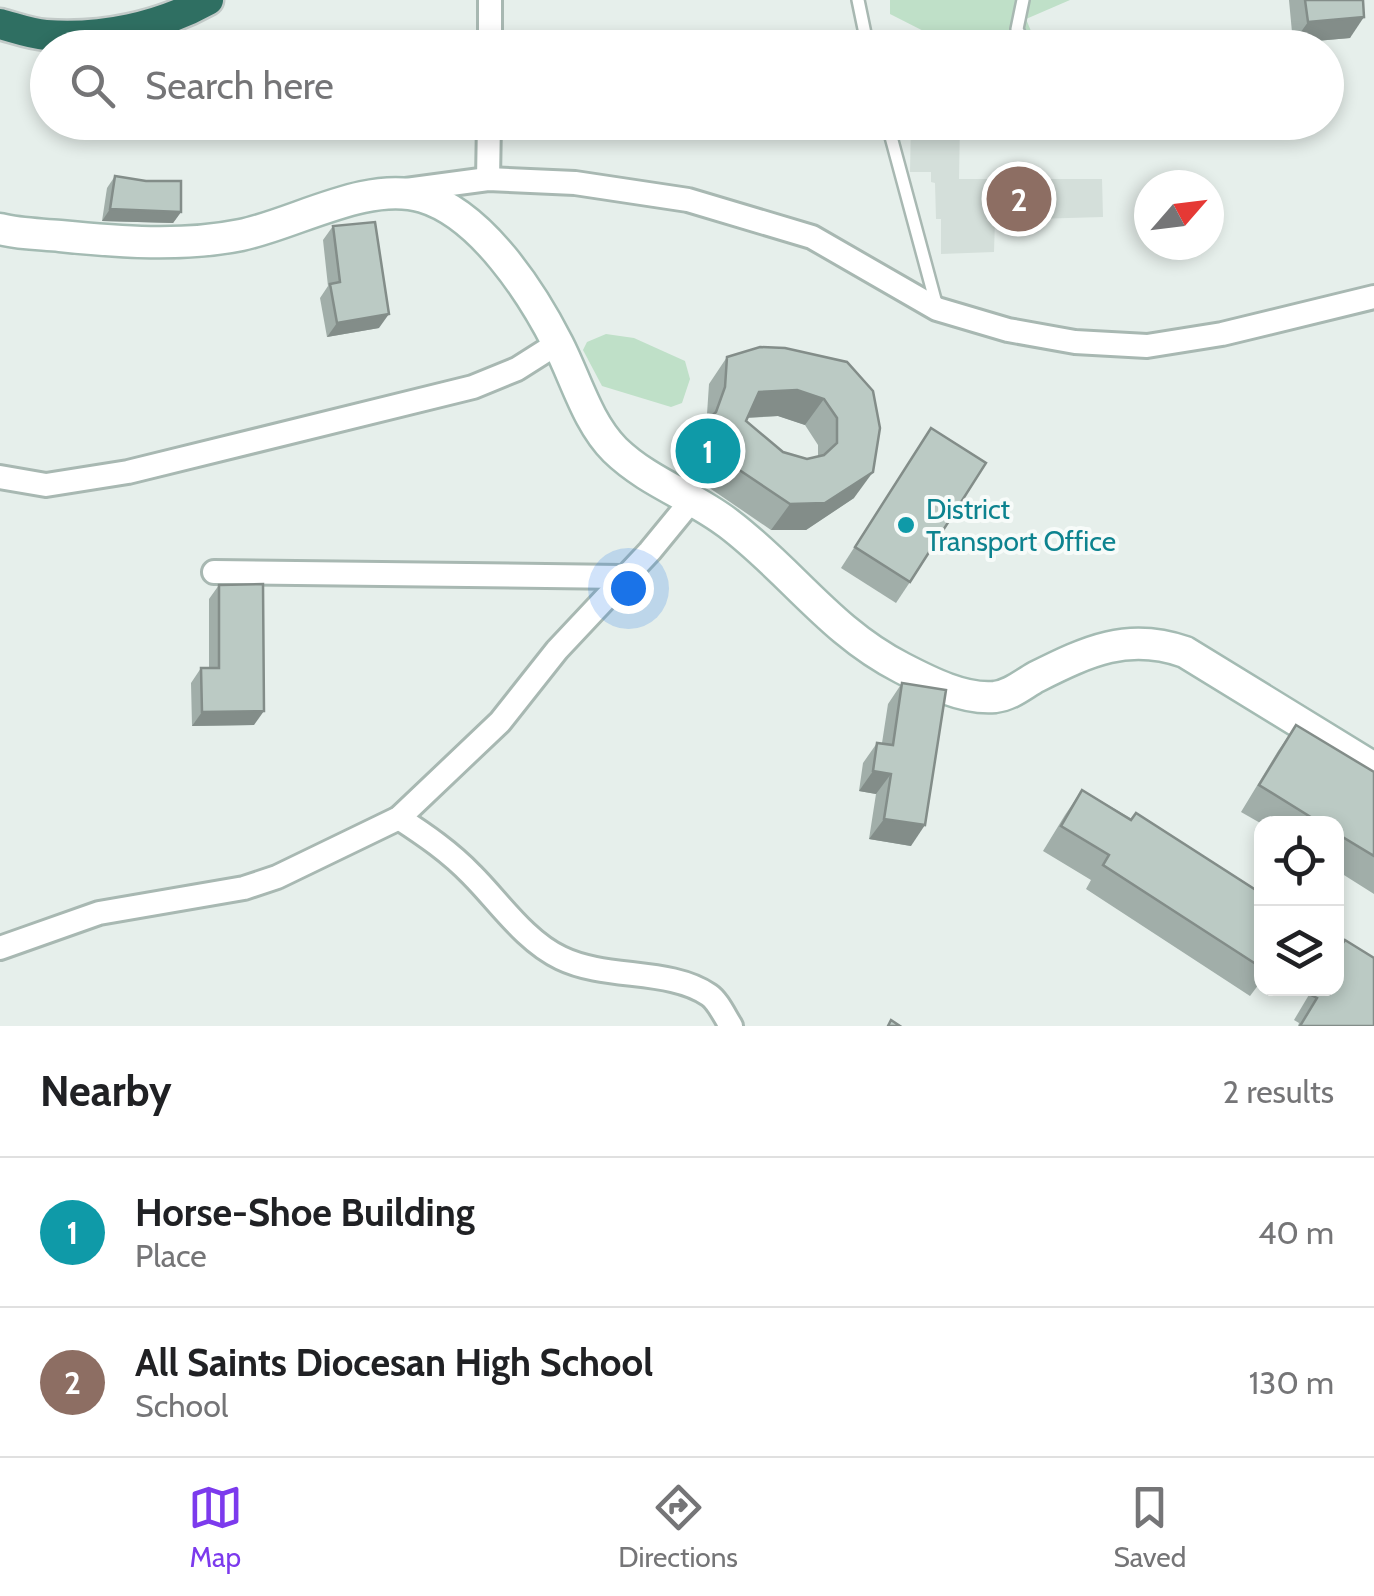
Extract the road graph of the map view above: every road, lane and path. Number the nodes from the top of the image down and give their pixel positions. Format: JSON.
{"nodes":[{"id":1,"x":208,"y":0,"type":"edge"},
{"id":2,"x":490,"y":0,"type":"edge"},
{"id":3,"x":858,"y":0,"type":"edge"},
{"id":4,"x":1023,"y":0,"type":"edge"},
{"id":5,"x":0,"y":24,"type":"edge"},
{"id":6,"x":120,"y":30,"type":"edge"},
{"id":7,"x":490,"y":30,"type":"edge"},
{"id":8,"x":864,"y":30,"type":"edge"},
{"id":9,"x":1017,"y":30,"type":"edge"},
{"id":10,"x":30,"y":32,"type":"edge"},
{"id":11,"x":489,"y":140,"type":"edge"},
{"id":12,"x":892,"y":140,"type":"edge"},
{"id":13,"x":488,"y":178,"type":"junction"},
{"id":14,"x":388,"y":193,"type":"junction"},
{"id":15,"x":0,"y":229,"type":"edge"},
{"id":16,"x":1374,"y":297,"type":"edge"},
{"id":17,"x":937,"y":309,"type":"junction"},
{"id":18,"x":558,"y":343,"type":"junction"},
{"id":19,"x":0,"y":477,"type":"edge"},
{"id":20,"x":690,"y":501,"type":"junction"},
{"id":21,"x":214,"y":572,"type":"dead end"},
{"id":22,"x":623,"y":577,"type":"junction"},
{"id":23,"x":1374,"y":768,"type":"edge"},
{"id":24,"x":399,"y":818,"type":"junction"},
{"id":25,"x":0,"y":948,"type":"edge"},
{"id":26,"x":731,"y":1026,"type":"edge"}],
"edges":[{"from":1,"to":6,"type":"highway"},
{"from":2,"to":7,"type":"street"},
{"from":3,"to":8,"type":"lane"},
{"from":4,"to":9,"type":"lane"},
{"from":5,"to":10,"type":"highway"},
{"from":11,"to":13,"type":"street"},
{"from":12,"to":17,"type":"lane"},
{"from":13,"to":14,"type":"street"},
{"from":13,"to":17,"type":"street"},
{"from":14,"to":15,"type":"street"},
{"from":14,"to":18,"type":"street"},
{"from":16,"to":17,"type":"street"},
{"from":18,"to":19,"type":"street"},
{"from":18,"to":20,"type":"street"},
{"from":20,"to":22,"type":"street"},
{"from":20,"to":23,"type":"street"},
{"from":21,"to":22,"type":"street"},
{"from":22,"to":24,"type":"street"},
{"from":24,"to":25,"type":"street"},
{"from":24,"to":26,"type":"street"}]}
